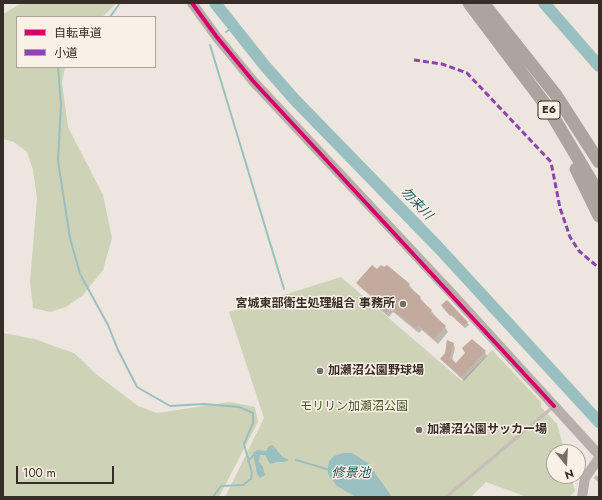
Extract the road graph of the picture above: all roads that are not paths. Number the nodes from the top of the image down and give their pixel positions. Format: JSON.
{"nodes":[{"id":1,"x":192,"y":3,"type":"edge"},
{"id":2,"x":469,"y":3,"type":"edge"},
{"id":3,"x":483,"y":3,"type":"edge"},
{"id":4,"x":491,"y":31,"type":"junction"},
{"id":5,"x":584,"y":136,"type":"junction"},
{"id":6,"x":599,"y":157,"type":"edge"},
{"id":7,"x":599,"y":162,"type":"edge"},
{"id":8,"x":599,"y":194,"type":"edge"},
{"id":9,"x":599,"y":216,"type":"edge"},
{"id":10,"x":554,"y":406,"type":"junction"},
{"id":11,"x":599,"y":456,"type":"edge"},
{"id":12,"x":446,"y":497,"type":"edge"},
{"id":13,"x":582,"y":497,"type":"edge"}],
"edges":[{"from":1,"to":10,"type":"street"},
{"from":2,"to":4,"type":"highway","number":"E6"},
{"from":3,"to":5,"type":"highway","number":"E6"},
{"from":4,"to":8,"type":"highway","number":"E6"},
{"from":4,"to":9,"type":"highway"},
{"from":5,"to":6,"type":"highway"},
{"from":5,"to":7,"type":"highway","number":"E6"},
{"from":10,"to":11,"type":"street"},
{"from":10,"to":12,"type":"lane"},
{"from":11,"to":13,"type":"street"}]}
